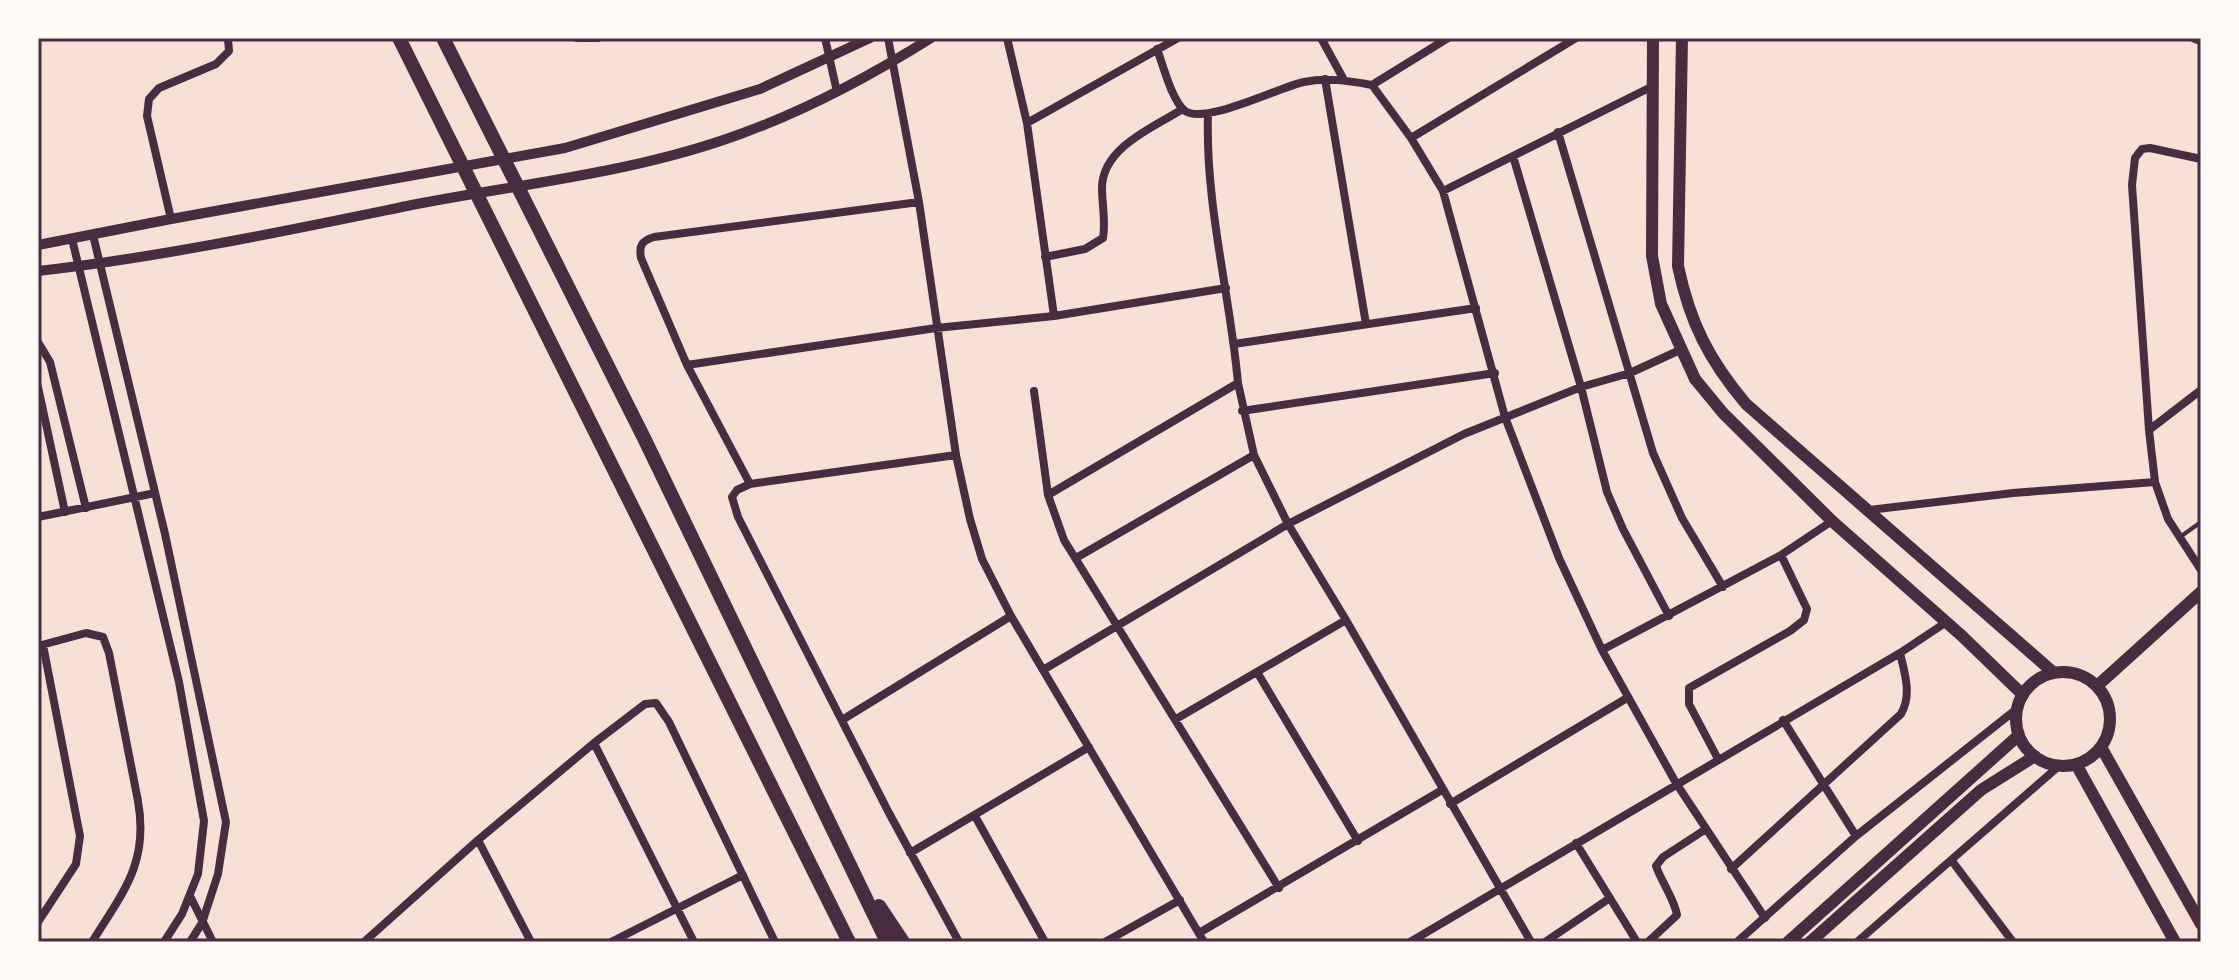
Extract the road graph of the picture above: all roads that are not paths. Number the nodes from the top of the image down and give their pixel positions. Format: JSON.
{"nodes":[{"id":1,"x":228,"y":38,"type":"edge"},
{"id":2,"x":399,"y":38,"type":"edge"},
{"id":3,"x":443,"y":38,"type":"edge"},
{"id":4,"x":577,"y":38,"type":"edge"},
{"id":5,"x":596,"y":38,"type":"edge"},
{"id":6,"x":825,"y":38,"type":"edge"},
{"id":7,"x":870,"y":38,"type":"edge"},
{"id":8,"x":888,"y":38,"type":"edge"},
{"id":9,"x":931,"y":38,"type":"edge"},
{"id":10,"x":1007,"y":38,"type":"edge"},
{"id":11,"x":1178,"y":38,"type":"edge"},
{"id":12,"x":1321,"y":38,"type":"edge"},
{"id":13,"x":1448,"y":38,"type":"edge"},
{"id":14,"x":1576,"y":38,"type":"edge"},
{"id":15,"x":1653,"y":38,"type":"edge"},
{"id":16,"x":1682,"y":38,"type":"edge"},
{"id":17,"x":1157,"y":49,"type":"junction"},
{"id":18,"x":828,"y":56,"type":"junction"},
{"id":19,"x":894,"y":62,"type":"junction"},
{"id":20,"x":1325,"y":79,"type":"junction"},
{"id":21,"x":1344,"y":80,"type":"junction"},
{"id":22,"x":1372,"y":85,"type":"junction"},
{"id":23,"x":1653,"y":86,"type":"junction"},
{"id":24,"x":837,"y":92,"type":"junction"},
{"id":25,"x":1183,"y":109,"type":"junction"},
{"id":26,"x":1208,"y":114,"type":"junction"},
{"id":27,"x":1027,"y":123,"type":"junction"},
{"id":28,"x":1558,"y":132,"type":"junction"},
{"id":29,"x":1411,"y":138,"type":"junction"},
{"id":30,"x":1513,"y":156,"type":"junction"},
{"id":31,"x":2201,"y":159,"type":"edge"},
{"id":32,"x":1443,"y":191,"type":"junction"},
{"id":33,"x":919,"y":202,"type":"junction"},
{"id":34,"x":171,"y":219,"type":"junction"},
{"id":35,"x":93,"y":235,"type":"junction"},
{"id":36,"x":72,"y":239,"type":"junction"},
{"id":37,"x":38,"y":245,"type":"edge"},
{"id":38,"x":1045,"y":257,"type":"junction"},
{"id":39,"x":99,"y":264,"type":"junction"},
{"id":40,"x":78,"y":266,"type":"junction"},
{"id":41,"x":38,"y":271,"type":"edge"},
{"id":42,"x":1226,"y":288,"type":"junction"},
{"id":43,"x":1476,"y":308,"type":"junction"},
{"id":44,"x":1054,"y":316,"type":"junction"},
{"id":45,"x":1366,"y":324,"type":"junction"},
{"id":46,"x":936,"y":328,"type":"junction"},
{"id":47,"x":38,"y":342,"type":"edge"},
{"id":48,"x":1234,"y":344,"type":"junction"},
{"id":49,"x":1680,"y":350,"type":"junction"},
{"id":50,"x":687,"y":365,"type":"junction"},
{"id":51,"x":1495,"y":373,"type":"junction"},
{"id":52,"x":1630,"y":373,"type":"junction"},
{"id":53,"x":1238,"y":383,"type":"junction"},
{"id":54,"x":38,"y":387,"type":"edge"},
{"id":55,"x":1581,"y":387,"type":"junction"},
{"id":56,"x":2201,"y":390,"type":"edge"},
{"id":57,"x":1034,"y":391,"type":"dead end"},
{"id":58,"x":1242,"y":411,"type":"junction"},
{"id":59,"x":1505,"y":417,"type":"junction"},
{"id":60,"x":2149,"y":430,"type":"junction"},
{"id":61,"x":956,"y":455,"type":"junction"},
{"id":62,"x":1254,"y":455,"type":"junction"},
{"id":63,"x":2155,"y":482,"type":"junction"},
{"id":64,"x":750,"y":484,"type":"junction"},
{"id":65,"x":155,"y":493,"type":"junction"},
{"id":66,"x":1048,"y":495,"type":"junction"},
{"id":67,"x":133,"y":498,"type":"junction"},
{"id":68,"x":86,"y":508,"type":"junction"},
{"id":69,"x":1869,"y":510,"type":"junction"},
{"id":70,"x":65,"y":512,"type":"junction"},
{"id":71,"x":38,"y":517,"type":"edge"},
{"id":72,"x":1832,"y":521,"type":"junction"},
{"id":73,"x":2201,"y":522,"type":"edge"},
{"id":74,"x":1288,"y":524,"type":"junction"},
{"id":75,"x":2180,"y":538,"type":"junction"},
{"id":76,"x":1781,"y":555,"type":"junction"},
{"id":77,"x":1076,"y":558,"type":"junction"},
{"id":78,"x":2201,"y":570,"type":"edge"},
{"id":79,"x":1723,"y":587,"type":"junction"},
{"id":80,"x":2201,"y":592,"type":"edge"},
{"id":81,"x":1011,"y":616,"type":"junction"},
{"id":82,"x":1669,"y":616,"type":"junction"},
{"id":83,"x":1346,"y":620,"type":"junction"},
{"id":84,"x":1945,"y":623,"type":"junction"},
{"id":85,"x":1117,"y":624,"type":"junction"},
{"id":86,"x":40,"y":645,"type":"edge"},
{"id":87,"x":1602,"y":650,"type":"junction"},
{"id":88,"x":1900,"y":653,"type":"junction"},
{"id":89,"x":1043,"y":670,"type":"junction"},
{"id":90,"x":1257,"y":672,"type":"junction"},
{"id":91,"x":2054,"y":673,"type":"junction"},
{"id":92,"x":2097,"y":686,"type":"junction"},
{"id":93,"x":2023,"y":695,"type":"junction"},
{"id":94,"x":1627,"y":698,"type":"junction"},
{"id":95,"x":2018,"y":708,"type":"junction"},
{"id":96,"x":1176,"y":719,"type":"junction"},
{"id":97,"x":842,"y":720,"type":"junction"},
{"id":98,"x":1783,"y":720,"type":"junction"},
{"id":99,"x":2019,"y":735,"type":"junction"},
{"id":100,"x":594,"y":743,"type":"junction"},
{"id":101,"x":1089,"y":747,"type":"junction"},
{"id":102,"x":2101,"y":747,"type":"junction"},
{"id":103,"x":2035,"y":756,"type":"junction"},
{"id":104,"x":1718,"y":759,"type":"junction"},
{"id":105,"x":2076,"y":764,"type":"junction"},
{"id":106,"x":2059,"y":766,"type":"junction"},
{"id":107,"x":1676,"y":783,"type":"junction"},
{"id":108,"x":1823,"y":784,"type":"junction"},
{"id":109,"x":1442,"y":790,"type":"junction"},
{"id":110,"x":1450,"y":804,"type":"junction"},
{"id":111,"x":975,"y":816,"type":"junction"},
{"id":112,"x":1706,"y":829,"type":"junction"},
{"id":113,"x":1856,"y":836,"type":"junction"},
{"id":114,"x":478,"y":840,"type":"junction"},
{"id":115,"x":1358,"y":841,"type":"junction"},
{"id":116,"x":1576,"y":843,"type":"junction"},
{"id":117,"x":910,"y":853,"type":"junction"},
{"id":118,"x":1952,"y":861,"type":"junction"},
{"id":119,"x":1731,"y":869,"type":"junction"},
{"id":120,"x":855,"y":871,"type":"junction"},
{"id":121,"x":743,"y":875,"type":"junction"},
{"id":122,"x":1279,"y":888,"type":"junction"},
{"id":123,"x":1500,"y":889,"type":"junction"},
{"id":124,"x":190,"y":896,"type":"junction"},
{"id":125,"x":1610,"y":898,"type":"junction"},
{"id":126,"x":1180,"y":900,"type":"junction"},
{"id":127,"x":678,"y":907,"type":"junction"},
{"id":128,"x":1765,"y":918,"type":"junction"},
{"id":129,"x":38,"y":922,"type":"edge"},
{"id":130,"x":202,"y":923,"type":"junction"},
{"id":131,"x":2201,"y":924,"type":"edge"},
{"id":132,"x":1199,"y":933,"type":"junction"},
{"id":133,"x":370,"y":940,"type":"edge"},
{"id":134,"x":92,"y":942,"type":"edge"},
{"id":135,"x":164,"y":942,"type":"edge"},
{"id":136,"x":190,"y":942,"type":"edge"},
{"id":137,"x":213,"y":942,"type":"edge"},
{"id":138,"x":531,"y":942,"type":"edge"},
{"id":139,"x":611,"y":942,"type":"edge"},
{"id":140,"x":694,"y":942,"type":"edge"},
{"id":141,"x":775,"y":942,"type":"edge"},
{"id":142,"x":847,"y":942,"type":"edge"},
{"id":143,"x":887,"y":942,"type":"edge"},
{"id":144,"x":903,"y":942,"type":"edge"},
{"id":145,"x":959,"y":942,"type":"edge"},
{"id":146,"x":1045,"y":942,"type":"edge"},
{"id":147,"x":1105,"y":942,"type":"edge"},
{"id":148,"x":1204,"y":942,"type":"edge"},
{"id":149,"x":1410,"y":942,"type":"edge"},
{"id":150,"x":1531,"y":942,"type":"edge"},
{"id":151,"x":1545,"y":942,"type":"edge"},
{"id":152,"x":1637,"y":942,"type":"edge"},
{"id":153,"x":1648,"y":942,"type":"edge"},
{"id":154,"x":1737,"y":942,"type":"edge"},
{"id":155,"x":1788,"y":942,"type":"edge"},
{"id":156,"x":1810,"y":942,"type":"edge"},
{"id":157,"x":1857,"y":942,"type":"edge"},
{"id":158,"x":2013,"y":942,"type":"edge"},
{"id":159,"x":2175,"y":942,"type":"edge"}],
"edges":[{"from":1,"to":34,"type":"street"},
{"from":2,"to":142,"type":"highway"},
{"from":3,"to":120,"type":"highway"},
{"from":4,"to":5,"type":"street"},
{"from":6,"to":18,"type":"street"},
{"from":7,"to":18,"type":"street"},
{"from":8,"to":19,"type":"street"},
{"from":9,"to":19,"type":"street"},
{"from":10,"to":27,"type":"street"},
{"from":11,"to":17,"type":"street"},
{"from":12,"to":21,"type":"street"},
{"from":13,"to":22,"type":"street"},
{"from":14,"to":29,"type":"street"},
{"from":15,"to":23,"type":"main road"},
{"from":16,"to":69,"type":"main road"},
{"from":17,"to":25,"type":"street"},
{"from":17,"to":27,"type":"street"},
{"from":18,"to":24,"type":"street"},
{"from":18,"to":34,"type":"street"},
{"from":19,"to":24,"type":"street"},
{"from":19,"to":33,"type":"street"},
{"from":20,"to":21,"type":"street"},
{"from":20,"to":26,"type":"street"},
{"from":20,"to":45,"type":"street"},
{"from":21,"to":22,"type":"street"},
{"from":22,"to":29,"type":"street"},
{"from":23,"to":28,"type":"street"},
{"from":23,"to":49,"type":"main road"},
{"from":24,"to":39,"type":"street"},
{"from":25,"to":26,"type":"street"},
{"from":25,"to":38,"type":"street"},
{"from":26,"to":42,"type":"street"},
{"from":27,"to":38,"type":"street"},
{"from":28,"to":30,"type":"street"},
{"from":28,"to":52,"type":"street"},
{"from":29,"to":32,"type":"street"},
{"from":30,"to":32,"type":"street"},
{"from":30,"to":55,"type":"street"},
{"from":31,"to":60,"type":"street"},
{"from":32,"to":43,"type":"street"},
{"from":33,"to":46,"type":"street"},
{"from":33,"to":50,"type":"street"},
{"from":34,"to":35,"type":"street"},
{"from":35,"to":36,"type":"street"},
{"from":35,"to":39,"type":"street"},
{"from":36,"to":37,"type":"street"},
{"from":36,"to":40,"type":"street"},
{"from":38,"to":44,"type":"street"},
{"from":39,"to":40,"type":"street"},
{"from":39,"to":65,"type":"street"},
{"from":40,"to":41,"type":"street"},
{"from":40,"to":67,"type":"street"},
{"from":42,"to":44,"type":"street"},
{"from":42,"to":48,"type":"street"},
{"from":43,"to":45,"type":"street"},
{"from":43,"to":51,"type":"street"},
{"from":44,"to":46,"type":"street"},
{"from":45,"to":48,"type":"street"},
{"from":46,"to":50,"type":"street"},
{"from":46,"to":61,"type":"street"},
{"from":47,"to":68,"type":"street"},
{"from":48,"to":53,"type":"street"},
{"from":49,"to":52,"type":"street"},
{"from":49,"to":72,"type":"main road"},
{"from":50,"to":64,"type":"street"},
{"from":51,"to":58,"type":"street"},
{"from":51,"to":59,"type":"street"},
{"from":52,"to":55,"type":"street"},
{"from":52,"to":79,"type":"street"},
{"from":53,"to":58,"type":"street"},
{"from":53,"to":66,"type":"street"},
{"from":54,"to":70,"type":"street"},
{"from":55,"to":59,"type":"street"},
{"from":55,"to":82,"type":"street"},
{"from":56,"to":60,"type":"street"},
{"from":57,"to":66,"type":"street"},
{"from":58,"to":62,"type":"street"},
{"from":59,"to":74,"type":"street"},
{"from":59,"to":87,"type":"street"},
{"from":60,"to":63,"type":"street"},
{"from":61,"to":64,"type":"street"},
{"from":61,"to":81,"type":"street"},
{"from":62,"to":74,"type":"street"},
{"from":62,"to":77,"type":"street"},
{"from":63,"to":69,"type":"street"},
{"from":63,"to":75,"type":"street"},
{"from":64,"to":97,"type":"street"},
{"from":65,"to":67,"type":"street"},
{"from":65,"to":130,"type":"street"},
{"from":66,"to":77,"type":"street"},
{"from":67,"to":68,"type":"street"},
{"from":67,"to":124,"type":"street"},
{"from":68,"to":70,"type":"street"},
{"from":69,"to":91,"type":"main road"},
{"from":70,"to":71,"type":"street"},
{"from":72,"to":76,"type":"street"},
{"from":72,"to":84,"type":"main road"},
{"from":73,"to":75,"type":"lane"},
{"from":74,"to":83,"type":"street"},
{"from":74,"to":85,"type":"street"},
{"from":75,"to":78,"type":"street"},
{"from":76,"to":79,"type":"street"},
{"from":76,"to":104,"type":"street"},
{"from":77,"to":85,"type":"street"},
{"from":79,"to":82,"type":"street"},
{"from":80,"to":92,"type":"main road"},
{"from":81,"to":89,"type":"street"},
{"from":81,"to":97,"type":"street"},
{"from":82,"to":87,"type":"street"},
{"from":83,"to":90,"type":"street"},
{"from":83,"to":109,"type":"street"},
{"from":84,"to":88,"type":"street"},
{"from":84,"to":93,"type":"main road"},
{"from":85,"to":89,"type":"street"},
{"from":85,"to":96,"type":"street"},
{"from":86,"to":129,"type":"street"},
{"from":86,"to":134,"type":"street"},
{"from":87,"to":94,"type":"street"},
{"from":88,"to":98,"type":"street"},
{"from":88,"to":108,"type":"street"},
{"from":89,"to":101,"type":"street"},
{"from":90,"to":96,"type":"street"},
{"from":90,"to":115,"type":"street"},
{"from":91,"to":92,"type":"main road"},
{"from":91,"to":93,"type":"main road"},
{"from":92,"to":102,"type":"main road"},
{"from":93,"to":95,"type":"main road"},
{"from":94,"to":107,"type":"street"},
{"from":94,"to":110,"type":"street"},
{"from":95,"to":99,"type":"main road"},
{"from":95,"to":113,"type":"street"},
{"from":96,"to":122,"type":"street"},
{"from":97,"to":117,"type":"street"},
{"from":98,"to":104,"type":"street"},
{"from":98,"to":108,"type":"street"},
{"from":99,"to":103,"type":"main road"},
{"from":99,"to":155,"type":"main road"},
{"from":100,"to":114,"type":"street"},
{"from":100,"to":121,"type":"street"},
{"from":100,"to":127,"type":"street"},
{"from":101,"to":111,"type":"street"},
{"from":101,"to":126,"type":"street"},
{"from":102,"to":105,"type":"main road"},
{"from":102,"to":131,"type":"main road"},
{"from":103,"to":106,"type":"main road"},
{"from":103,"to":156,"type":"main road"},
{"from":104,"to":107,"type":"street"},
{"from":105,"to":106,"type":"main road"},
{"from":105,"to":159,"type":"main road"},
{"from":106,"to":118,"type":"street"},
{"from":107,"to":112,"type":"street"},
{"from":107,"to":116,"type":"street"},
{"from":108,"to":113,"type":"street"},
{"from":108,"to":119,"type":"street"},
{"from":109,"to":110,"type":"street"},
{"from":109,"to":115,"type":"street"},
{"from":110,"to":123,"type":"street"},
{"from":111,"to":117,"type":"street"},
{"from":111,"to":146,"type":"street"},
{"from":112,"to":119,"type":"street"},
{"from":112,"to":153,"type":"street"},
{"from":113,"to":128,"type":"street"},
{"from":114,"to":133,"type":"street"},
{"from":114,"to":138,"type":"street"},
{"from":115,"to":122,"type":"street"},
{"from":116,"to":123,"type":"street"},
{"from":116,"to":125,"type":"street"},
{"from":117,"to":145,"type":"street"},
{"from":118,"to":157,"type":"street"},
{"from":118,"to":158,"type":"street"},
{"from":119,"to":128,"type":"street"},
{"from":120,"to":143,"type":"highway"},
{"from":120,"to":144,"type":"highway"},
{"from":121,"to":127,"type":"street"},
{"from":121,"to":141,"type":"street"},
{"from":122,"to":132,"type":"street"},
{"from":123,"to":149,"type":"street"},
{"from":123,"to":150,"type":"street"},
{"from":124,"to":130,"type":"street"},
{"from":124,"to":135,"type":"street"},
{"from":125,"to":151,"type":"street"},
{"from":125,"to":152,"type":"street"},
{"from":126,"to":132,"type":"street"},
{"from":126,"to":147,"type":"street"},
{"from":127,"to":139,"type":"street"},
{"from":127,"to":140,"type":"street"},
{"from":128,"to":154,"type":"street"},
{"from":130,"to":136,"type":"street"},
{"from":130,"to":137,"type":"street"},
{"from":132,"to":148,"type":"street"}]}
